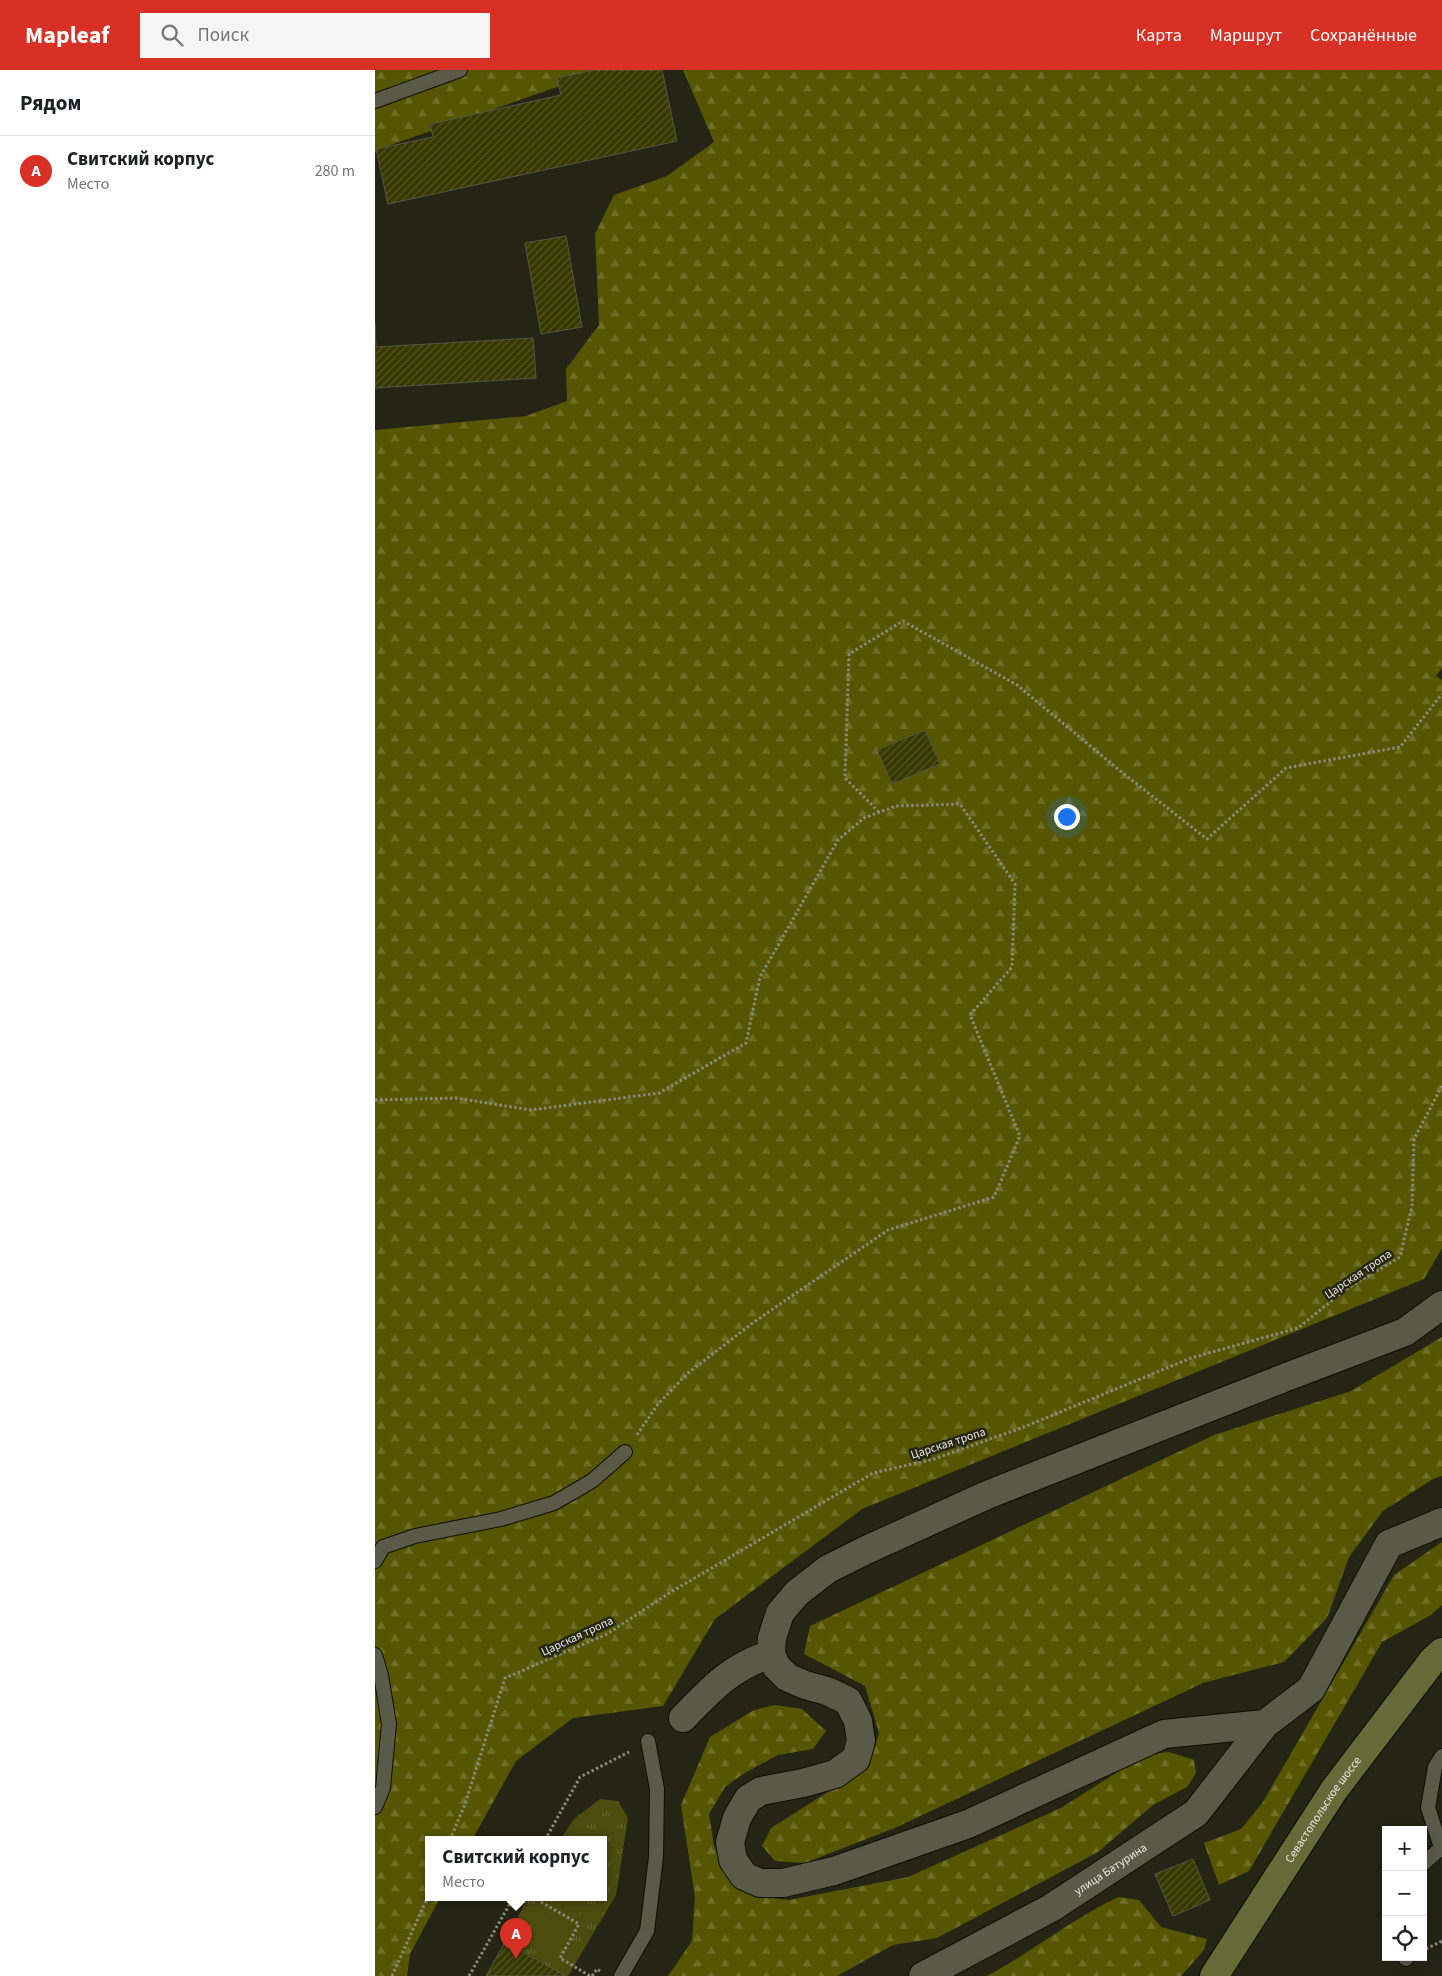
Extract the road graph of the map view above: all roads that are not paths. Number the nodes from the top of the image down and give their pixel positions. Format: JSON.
{"nodes":[{"id":1,"x":460,"y":70,"type":"edge"},
{"id":2,"x":375,"y":101,"type":"edge"},
{"id":3,"x":1442,"y":1305,"type":"edge"},
{"id":4,"x":625,"y":1452,"type":"road end"},
{"id":5,"x":1442,"y":1522,"type":"edge"},
{"id":6,"x":375,"y":1561,"type":"edge"},
{"id":7,"x":1442,"y":1652,"type":"edge"},
{"id":8,"x":771,"y":1654,"type":"junction"},
{"id":9,"x":375,"y":1655,"type":"edge"},
{"id":10,"x":683,"y":1718,"type":"dead end"},
{"id":11,"x":1265,"y":1724,"type":"junction"},
{"id":12,"x":648,"y":1742,"type":"road end"},
{"id":13,"x":1442,"y":1756,"type":"edge"},
{"id":14,"x":375,"y":1807,"type":"edge"},
{"id":15,"x":1441,"y":1847,"type":"edge"},
{"id":16,"x":1427,"y":1860,"type":"edge"},
{"id":17,"x":621,"y":1976,"type":"edge"},
{"id":18,"x":923,"y":1976,"type":"edge"},
{"id":19,"x":1214,"y":1976,"type":"edge"}],
"edges":[{"from":1,"to":2,"type":"lane"},
{"from":3,"to":8,"type":"street"},
{"from":4,"to":6,"type":"lane"},
{"from":5,"to":11,"type":"street","name":"улица Батурина"},
{"from":7,"to":19,"type":"main road","name":"Севастопольское шоссе"},
{"from":8,"to":10,"type":"street"},
{"from":8,"to":11,"type":"street"},
{"from":9,"to":14,"type":"lane"},
{"from":11,"to":18,"type":"street","name":"улица Батурина"},
{"from":12,"to":17,"type":"lane"},
{"from":13,"to":15,"type":"lane"},
{"from":15,"to":16,"type":"lane"}]}
